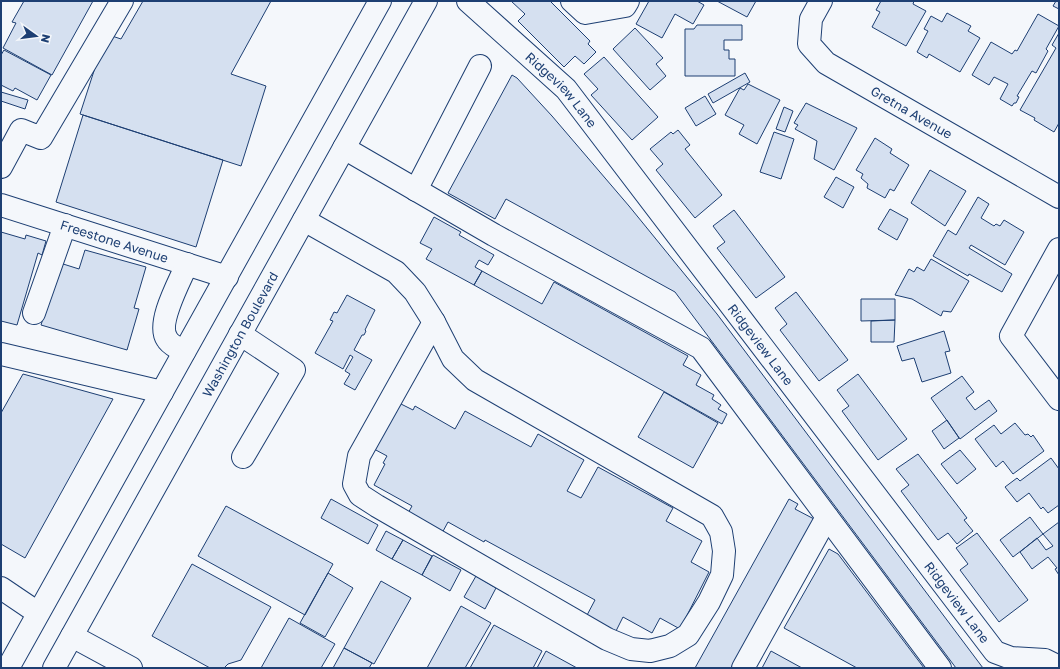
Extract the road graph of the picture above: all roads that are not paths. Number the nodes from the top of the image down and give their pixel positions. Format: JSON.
{"nodes":[{"id":1,"x":122,"y":1,"type":"edge"},
{"id":2,"x":380,"y":1,"type":"edge"},
{"id":3,"x":468,"y":1,"type":"edge"},
{"id":4,"x":572,"y":1,"type":"edge"},
{"id":5,"x":628,"y":1,"type":"edge"},
{"id":6,"x":821,"y":1,"type":"edge"},
{"id":7,"x":420,"y":4,"type":"edge"},
{"id":8,"x":480,"y":66,"type":"dead end"},
{"id":9,"x":344,"y":148,"type":"junction"},
{"id":10,"x":1,"y":167,"type":"edge"},
{"id":11,"x":416,"y":190,"type":"junction"},
{"id":12,"x":1059,"y":197,"type":"edge"},
{"id":13,"x":1,"y":205,"type":"edge"},
{"id":14,"x":304,"y":220,"type":"junction"},
{"id":15,"x":65,"y":225,"type":"junction"},
{"id":16,"x":1059,"y":248,"type":"edge"},
{"id":17,"x":187,"y":264,"type":"junction"},
{"id":18,"x":227,"y":277,"type":"junction"},
{"id":19,"x":34,"y":313,"type":"dead end"},
{"id":20,"x":434,"y":322,"type":"junction"},
{"id":21,"x":240,"y":334,"type":"junction"},
{"id":22,"x":184,"y":352,"type":"junction"},
{"id":23,"x":1,"y":354,"type":"edge"},
{"id":24,"x":162,"y":392,"type":"junction"},
{"id":25,"x":1059,"y":399,"type":"edge"},
{"id":26,"x":243,"y":457,"type":"dead end"},
{"id":27,"x":827,"y":517,"type":"junction"},
{"id":28,"x":1,"y":588,"type":"edge"},
{"id":29,"x":38,"y":613,"type":"junction"},
{"id":30,"x":72,"y":636,"type":"junction"},
{"id":31,"x":1059,"y":667,"type":"edge"},
{"id":32,"x":8,"y":668,"type":"edge"},
{"id":33,"x":54,"y":668,"type":"edge"},
{"id":34,"x":131,"y":668,"type":"edge"},
{"id":35,"x":743,"y":668,"type":"edge"},
{"id":36,"x":940,"y":668,"type":"edge"}],
"edges":[{"from":1,"to":10,"type":"street"},
{"from":2,"to":18,"type":"street"},
{"from":3,"to":31,"type":"street","name":"Ridgeview Lane"},
{"from":4,"to":5,"type":"street"},
{"from":6,"to":12,"type":"street","name":"Gretna Avenue"},
{"from":7,"to":9,"type":"street","name":"Washington Boulevard"},
{"from":8,"to":11,"type":"street"},
{"from":9,"to":11,"type":"street"},
{"from":9,"to":14,"type":"street","name":"Washington Boulevard"},
{"from":11,"to":27,"type":"street"},
{"from":13,"to":15,"type":"street","name":"Freestone Avenue"},
{"from":14,"to":20,"type":"street"},
{"from":14,"to":21,"type":"street","name":"Washington Boulevard"},
{"from":15,"to":17,"type":"street","name":"Freestone Avenue"},
{"from":15,"to":19,"type":"street"},
{"from":16,"to":25,"type":"street"},
{"from":17,"to":18,"type":"street","name":"Freestone Avenue"},
{"from":17,"to":22,"type":"street"},
{"from":18,"to":22,"type":"street"},
{"from":20,"to":20,"type":"street"},
{"from":21,"to":26,"type":"street"},
{"from":21,"to":30,"type":"street","name":"Washington Boulevard"},
{"from":22,"to":24,"type":"street"},
{"from":23,"to":24,"type":"street"},
{"from":24,"to":29,"type":"street"},
{"from":27,"to":35,"type":"street"},
{"from":27,"to":36,"type":"street"},
{"from":28,"to":29,"type":"street"},
{"from":29,"to":32,"type":"street"},
{"from":30,"to":33,"type":"street","name":"Washington Boulevard"},
{"from":30,"to":34,"type":"street"}]}
